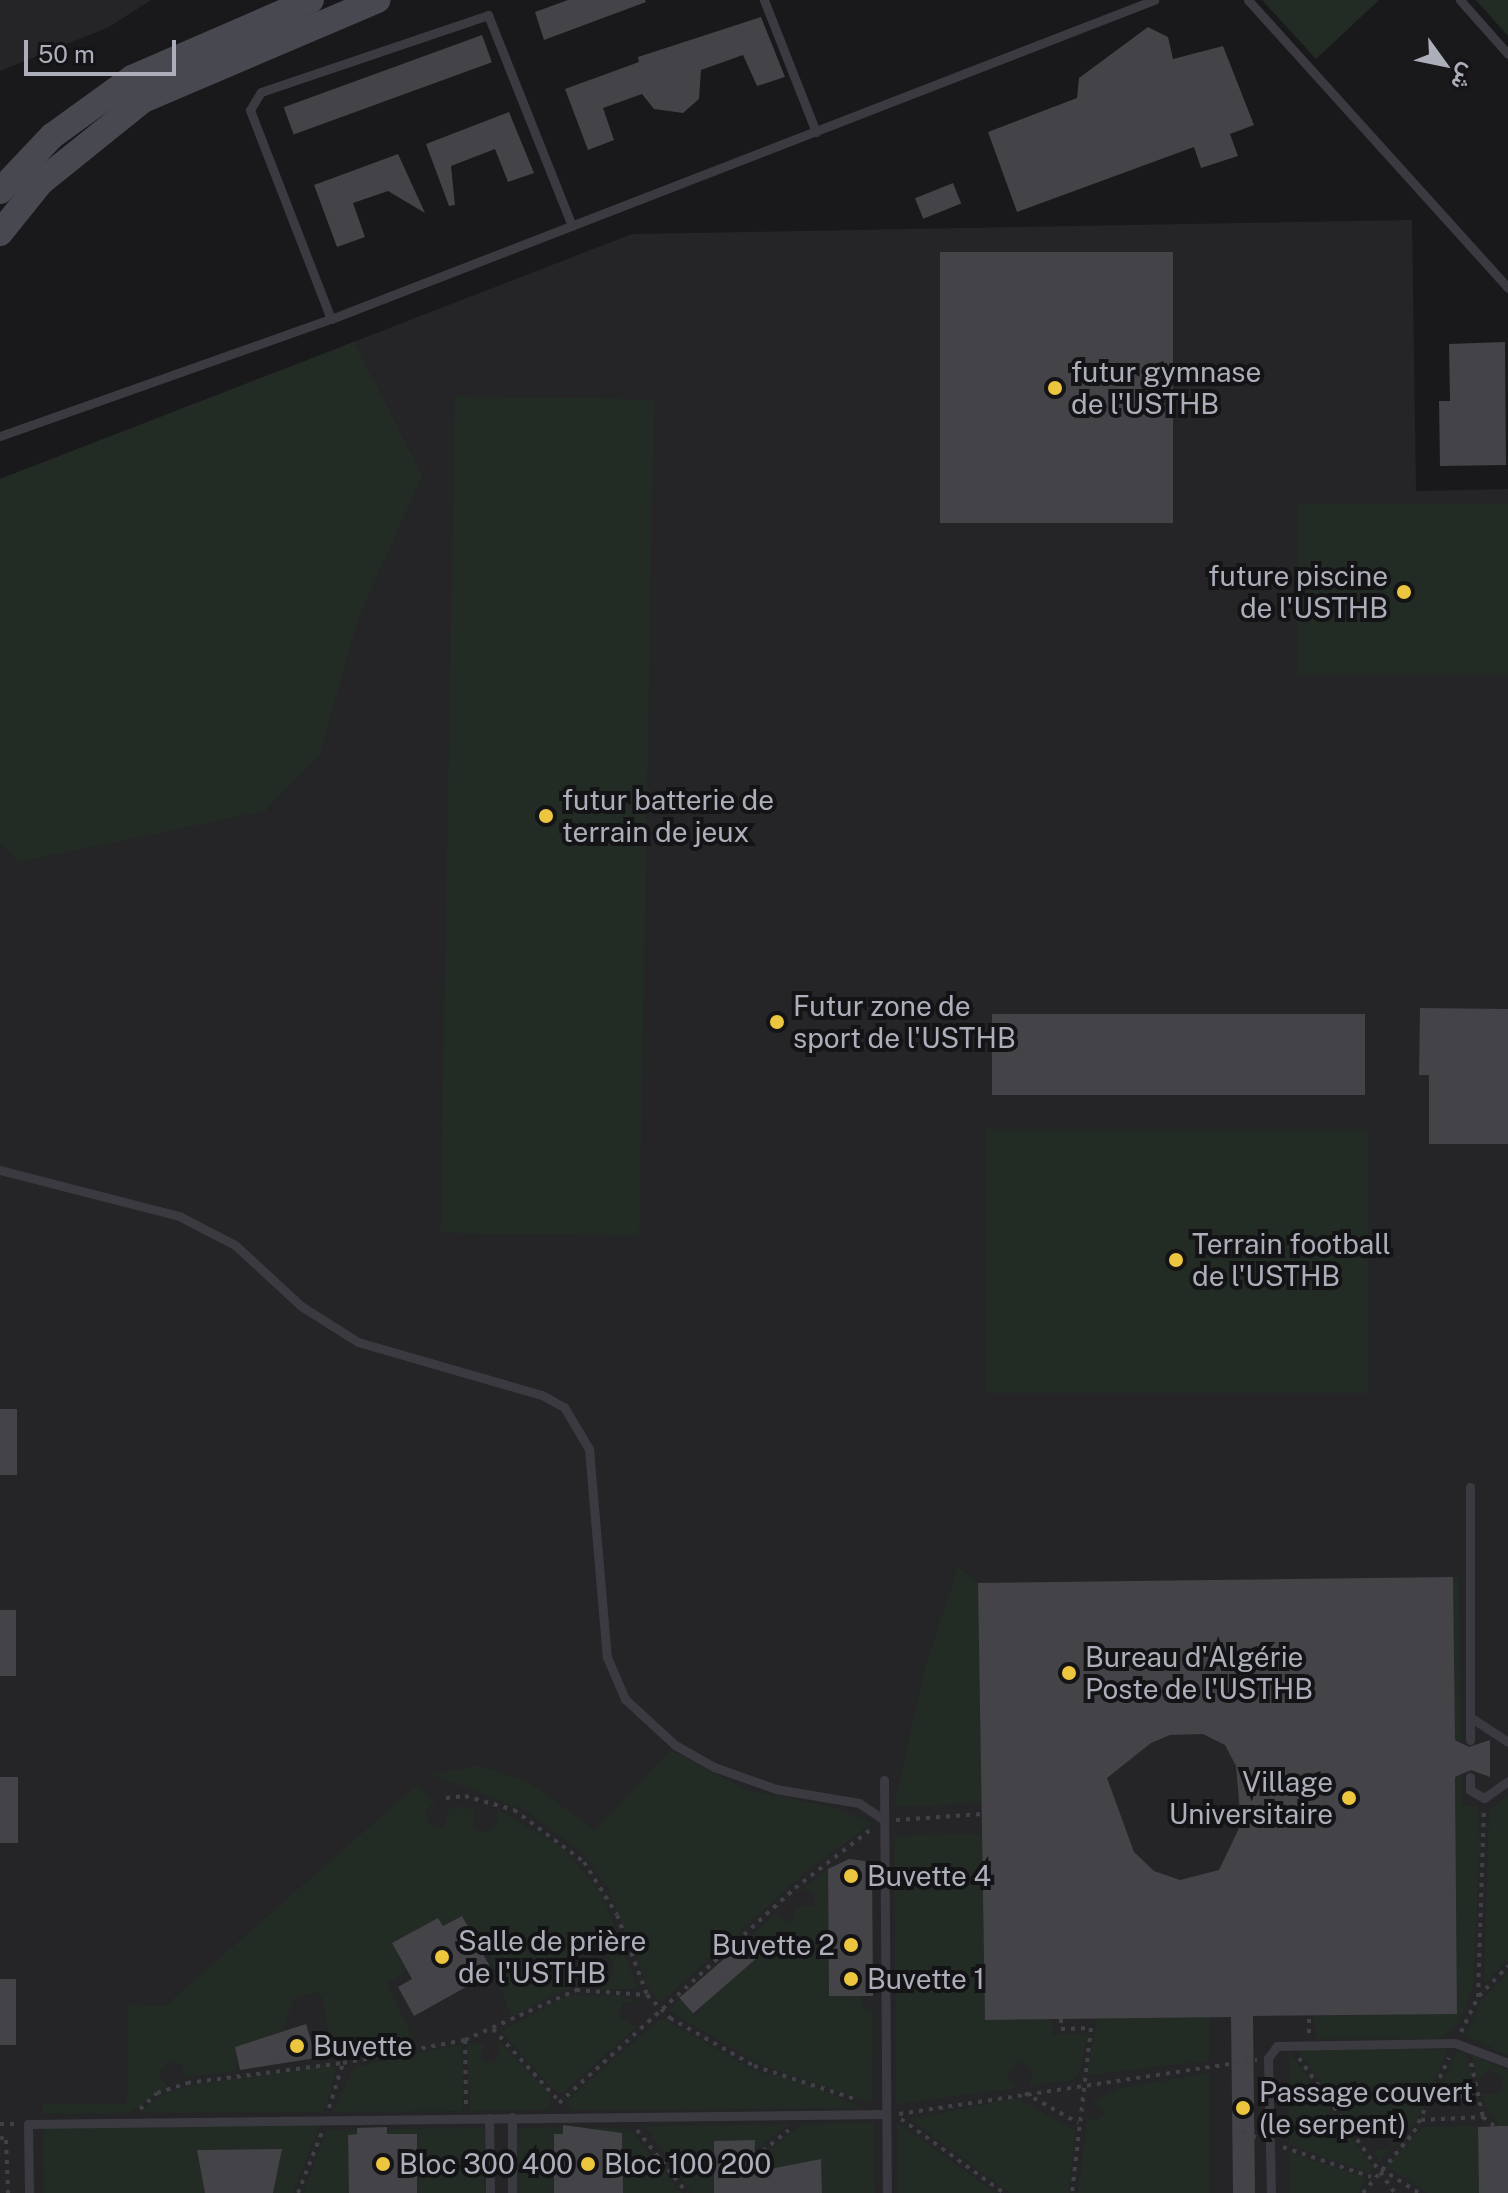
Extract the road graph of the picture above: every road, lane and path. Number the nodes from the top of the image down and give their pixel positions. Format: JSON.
{"nodes":[{"id":1,"x":311,"y":0,"type":"edge"},
{"id":2,"x":378,"y":0,"type":"edge"},
{"id":3,"x":764,"y":0,"type":"edge"},
{"id":4,"x":1154,"y":0,"type":"edge"},
{"id":5,"x":1248,"y":0,"type":"edge"},
{"id":6,"x":1460,"y":0,"type":"edge"},
{"id":7,"x":1508,"y":54,"type":"edge"},
{"id":8,"x":816,"y":132,"type":"junction"},
{"id":9,"x":0,"y":191,"type":"edge"},
{"id":10,"x":572,"y":226,"type":"junction"},
{"id":11,"x":0,"y":233,"type":"edge"},
{"id":12,"x":1508,"y":288,"type":"edge"},
{"id":13,"x":331,"y":319,"type":"junction"},
{"id":14,"x":0,"y":436,"type":"edge"},
{"id":15,"x":0,"y":1170,"type":"edge"},
{"id":16,"x":1470,"y":1487,"type":"dead end"},
{"id":17,"x":1470,"y":1717,"type":"junction"},
{"id":18,"x":1470,"y":1740,"type":"dead end"},
{"id":19,"x":1508,"y":1742,"type":"edge"},
{"id":20,"x":1470,"y":1777,"type":"dead end"},
{"id":21,"x":884,"y":1780,"type":"dead end"},
{"id":22,"x":1508,"y":1781,"type":"edge"},
{"id":23,"x":446,"y":1798,"type":"dead end"},
{"id":24,"x":1484,"y":1798,"type":"junction"},
{"id":25,"x":982,"y":1814,"type":"dead end"},
{"id":26,"x":884,"y":1820,"type":"junction"},
{"id":27,"x":1508,"y":1966,"type":"edge"},
{"id":28,"x":647,"y":1995,"type":"junction"},
{"id":29,"x":1478,"y":1997,"type":"junction"},
{"id":30,"x":661,"y":2011,"type":"junction"},
{"id":31,"x":1061,"y":2019,"type":"dead end"},
{"id":32,"x":493,"y":2029,"type":"junction"},
{"id":33,"x":465,"y":2040,"type":"junction"},
{"id":34,"x":1455,"y":2043,"type":"junction"},
{"id":35,"x":1289,"y":2044,"type":"junction"},
{"id":36,"x":1467,"y":2045,"type":"junction"},
{"id":37,"x":1268,"y":2058,"type":"junction"},
{"id":38,"x":343,"y":2063,"type":"junction"},
{"id":39,"x":1508,"y":2063,"type":"edge"},
{"id":40,"x":1082,"y":2085,"type":"junction"},
{"id":41,"x":1025,"y":2092,"type":"junction"},
{"id":42,"x":1478,"y":2092,"type":"junction"},
{"id":43,"x":559,"y":2101,"type":"junction"},
{"id":44,"x":1429,"y":2105,"type":"junction"},
{"id":45,"x":809,"y":2114,"type":"junction"},
{"id":46,"x":886,"y":2114,"type":"junction"},
{"id":47,"x":636,"y":2116,"type":"junction"},
{"id":48,"x":512,"y":2117,"type":"junction"},
{"id":49,"x":558,"y":2117,"type":"junction"},
{"id":50,"x":1483,"y":2117,"type":"junction"},
{"id":51,"x":466,"y":2118,"type":"junction"},
{"id":52,"x":489,"y":2118,"type":"junction"},
{"id":53,"x":326,"y":2120,"type":"junction"},
{"id":54,"x":1421,"y":2120,"type":"junction"},
{"id":55,"x":125,"y":2122,"type":"junction"},
{"id":56,"x":1078,"y":2123,"type":"junction"},
{"id":57,"x":1494,"y":2126,"type":"dead end"},
{"id":58,"x":1243,"y":2132,"type":"dead end"},
{"id":59,"x":0,"y":2137,"type":"edge"},
{"id":60,"x":1270,"y":2142,"type":"junction"},
{"id":61,"x":755,"y":2157,"type":"dead end"},
{"id":62,"x":1379,"y":2168,"type":"junction"},
{"id":63,"x":1371,"y":2177,"type":"junction"},
{"id":64,"x":8,"y":2193,"type":"edge"},
{"id":65,"x":29,"y":2193,"type":"edge"},
{"id":66,"x":298,"y":2193,"type":"edge"},
{"id":67,"x":490,"y":2193,"type":"edge"},
{"id":68,"x":512,"y":2193,"type":"edge"},
{"id":69,"x":687,"y":2193,"type":"edge"},
{"id":70,"x":887,"y":2193,"type":"edge"},
{"id":71,"x":1004,"y":2193,"type":"edge"},
{"id":72,"x":1072,"y":2193,"type":"edge"},
{"id":73,"x":1271,"y":2193,"type":"edge"},
{"id":74,"x":1363,"y":2193,"type":"edge"},
{"id":75,"x":1395,"y":2193,"type":"edge"},
{"id":76,"x":1419,"y":2193,"type":"edge"}],
"edges":[{"from":1,"to":9,"type":"main road"},
{"from":2,"to":11,"type":"main road"},
{"from":3,"to":8,"type":"lane"},
{"from":4,"to":8,"type":"lane"},
{"from":5,"to":12,"type":"lane"},
{"from":6,"to":7,"type":"lane"},
{"from":8,"to":10,"type":"lane"},
{"from":10,"to":13,"type":"lane"},
{"from":10,"to":13,"type":"lane"},
{"from":13,"to":14,"type":"lane"},
{"from":15,"to":26,"type":"lane"},
{"from":16,"to":17,"type":"lane"},
{"from":17,"to":18,"type":"lane"},
{"from":17,"to":19,"type":"lane"},
{"from":20,"to":24,"type":"lane"},
{"from":21,"to":26,"type":"lane"},
{"from":22,"to":24,"type":"lane"},
{"from":23,"to":28,"type":"path"},
{"from":24,"to":29,"type":"path"},
{"from":25,"to":26,"type":"path"},
{"from":26,"to":30,"type":"path"},
{"from":26,"to":46,"type":"lane"},
{"from":27,"to":29,"type":"path"},
{"from":28,"to":30,"type":"path"},
{"from":28,"to":32,"type":"path"},
{"from":29,"to":34,"type":"path"},
{"from":30,"to":43,"type":"path"},
{"from":30,"to":46,"type":"path"},
{"from":31,"to":40,"type":"path"},
{"from":32,"to":33,"type":"path"},
{"from":32,"to":43,"type":"path"},
{"from":33,"to":38,"type":"path"},
{"from":33,"to":51,"type":"path"},
{"from":34,"to":35,"type":"lane"},
{"from":34,"to":36,"type":"lane"},
{"from":34,"to":44,"type":"path"},
{"from":35,"to":37,"type":"lane"},
{"from":35,"to":62,"type":"path"},
{"from":36,"to":39,"type":"lane"},
{"from":36,"to":42,"type":"path"},
{"from":37,"to":40,"type":"path"},
{"from":37,"to":60,"type":"lane"},
{"from":38,"to":53,"type":"path"},
{"from":38,"to":55,"type":"path"},
{"from":40,"to":41,"type":"path"},
{"from":40,"to":56,"type":"path"},
{"from":41,"to":56,"type":"path"},
{"from":41,"to":71,"type":"path"},
{"from":42,"to":44,"type":"path"},
{"from":42,"to":50,"type":"path"},
{"from":43,"to":49,"type":"path"},
{"from":44,"to":54,"type":"path"},
{"from":45,"to":46,"type":"lane"},
{"from":45,"to":47,"type":"lane"},
{"from":45,"to":61,"type":"path"},
{"from":46,"to":70,"type":"lane"},
{"from":47,"to":49,"type":"lane"},
{"from":47,"to":69,"type":"path"},
{"from":48,"to":49,"type":"lane"},
{"from":48,"to":52,"type":"lane"},
{"from":48,"to":68,"type":"lane"},
{"from":50,"to":54,"type":"path"},
{"from":50,"to":57,"type":"path"},
{"from":51,"to":52,"type":"lane"},
{"from":51,"to":53,"type":"lane"},
{"from":52,"to":67,"type":"lane"},
{"from":53,"to":55,"type":"lane"},
{"from":53,"to":66,"type":"path"},
{"from":54,"to":62,"type":"path"},
{"from":55,"to":65,"type":"lane"},
{"from":56,"to":72,"type":"path"},
{"from":58,"to":60,"type":"path"},
{"from":59,"to":64,"type":"path"},
{"from":60,"to":63,"type":"path"},
{"from":60,"to":73,"type":"lane"},
{"from":62,"to":63,"type":"path"},
{"from":62,"to":75,"type":"path"},
{"from":62,"to":76,"type":"path"},
{"from":63,"to":74,"type":"path"}]}
